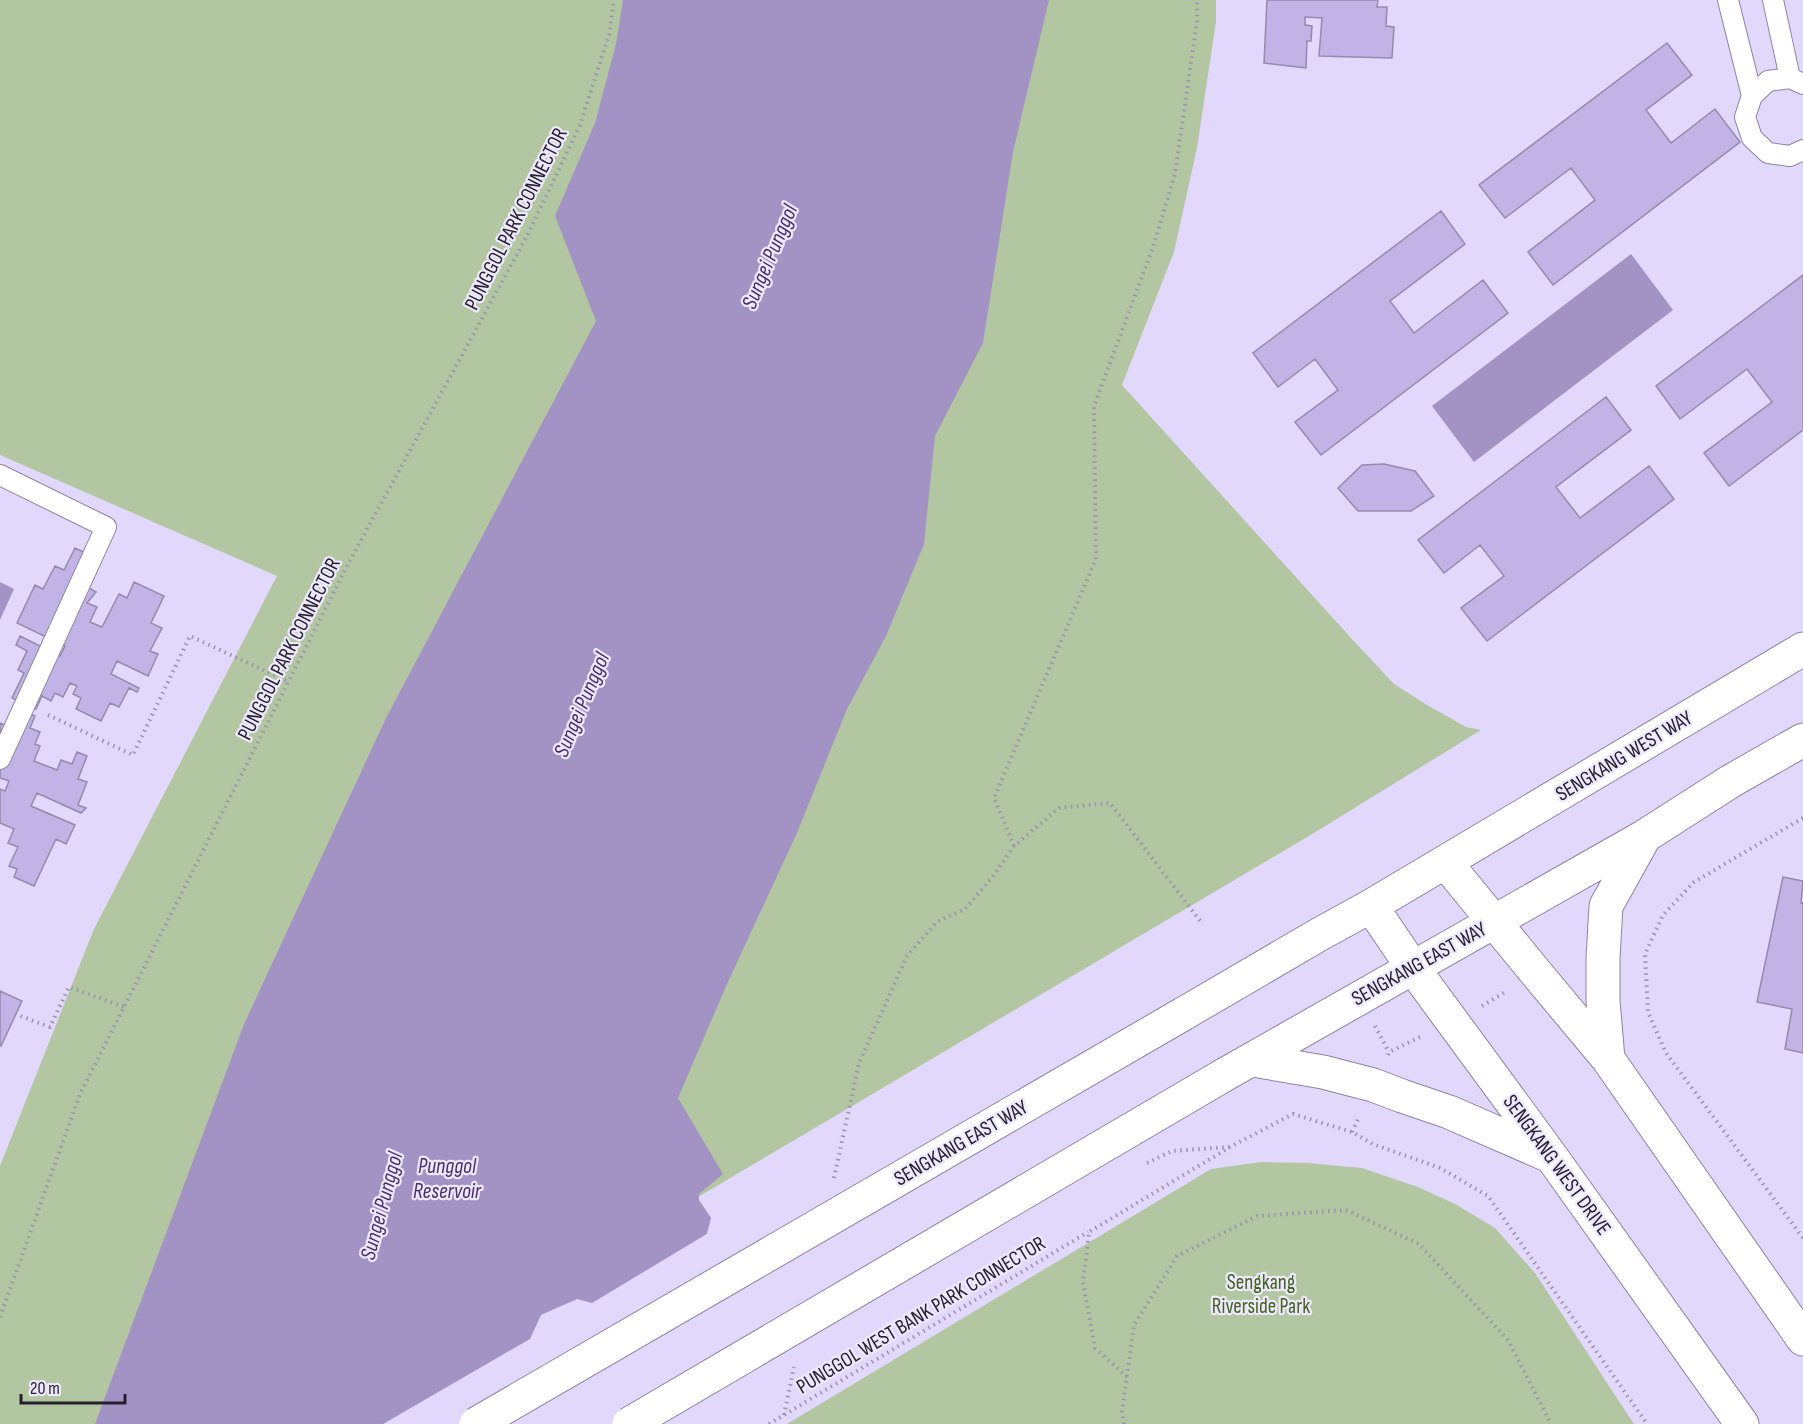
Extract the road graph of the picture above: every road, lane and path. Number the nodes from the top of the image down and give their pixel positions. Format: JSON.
{"nodes":[{"id":1,"x":614,"y":0,"type":"edge"},
{"id":2,"x":1197,"y":0,"type":"edge"},
{"id":3,"x":1728,"y":0,"type":"edge"},
{"id":4,"x":1773,"y":0,"type":"edge"},
{"id":5,"x":1797,"y":81,"type":"edge"},
{"id":6,"x":1752,"y":96,"type":"junction"},
{"id":7,"x":1803,"y":150,"type":"edge"},
{"id":8,"x":0,"y":475,"type":"edge"},
{"id":9,"x":1803,"y":649,"type":"edge"},
{"id":10,"x":289,"y":682,"type":"junction"},
{"id":11,"x":46,"y":714,"type":"dead end"},
{"id":12,"x":1803,"y":740,"type":"edge"},
{"id":13,"x":0,"y":759,"type":"edge"},
{"id":14,"x":1803,"y":818,"type":"edge"},
{"id":15,"x":1645,"y":836,"type":"junction"},
{"id":16,"x":1014,"y":846,"type":"junction"},
{"id":17,"x":1446,"y":862,"type":"junction"},
{"id":18,"x":1371,"y":906,"type":"junction"},
{"id":19,"x":1201,"y":922,"type":"dead end"},
{"id":20,"x":1493,"y":922,"type":"junction"},
{"id":21,"x":1413,"y":968,"type":"junction"},
{"id":22,"x":124,"y":1007,"type":"junction"},
{"id":23,"x":15,"y":1014,"type":"dead end"},
{"id":24,"x":1372,"y":1021,"type":"dead end"},
{"id":25,"x":1389,"y":1052,"type":"dead end"},
{"id":26,"x":1608,"y":1059,"type":"junction"},
{"id":27,"x":1253,"y":1060,"type":"junction"},
{"id":28,"x":846,"y":1121,"type":"dead end"},
{"id":29,"x":1230,"y":1147,"type":"junction"},
{"id":30,"x":1551,"y":1156,"type":"junction"},
{"id":31,"x":1145,"y":1164,"type":"dead end"},
{"id":32,"x":1089,"y":1232,"type":"junction"},
{"id":33,"x":1803,"y":1238,"type":"edge"},
{"id":34,"x":0,"y":1317,"type":"edge"},
{"id":35,"x":1803,"y":1339,"type":"edge"},
{"id":36,"x":1127,"y":1377,"type":"junction"},
{"id":37,"x":476,"y":1424,"type":"edge"},
{"id":38,"x":629,"y":1424,"type":"edge"},
{"id":39,"x":769,"y":1424,"type":"edge"},
{"id":40,"x":1124,"y":1424,"type":"edge"},
{"id":41,"x":1551,"y":1424,"type":"edge"},
{"id":42,"x":1647,"y":1424,"type":"edge"},
{"id":43,"x":1742,"y":1424,"type":"edge"}],
"edges":[{"from":1,"to":10,"type":"path","name":"PUNGGOL PARK CONNECTOR"},
{"from":2,"to":16,"type":"path"},
{"from":3,"to":6,"type":"lane"},
{"from":4,"to":5,"type":"lane"},
{"from":5,"to":6,"type":"lane"},
{"from":6,"to":7,"type":"lane"},
{"from":8,"to":13,"type":"lane"},
{"from":9,"to":17,"type":"main road","name":"SENGKANG WEST WAY"},
{"from":10,"to":11,"type":"path"},
{"from":10,"to":22,"type":"path","name":"PUNGGOL PARK CONNECTOR"},
{"from":12,"to":15,"type":"main road"},
{"from":14,"to":33,"type":"path"},
{"from":15,"to":20,"type":"main road"},
{"from":15,"to":26,"type":"main road"},
{"from":16,"to":19,"type":"path"},
{"from":16,"to":28,"type":"path"},
{"from":17,"to":18,"type":"main road","name":"SENGKANG EAST WAY"},
{"from":17,"to":20,"type":"main road"},
{"from":18,"to":21,"type":"main road","name":"SENGKANG WEST DRIVE"},
{"from":18,"to":37,"type":"main road","name":"SENGKANG EAST WAY","bridge":true},
{"from":20,"to":21,"type":"main road","name":"SENGKANG EAST WAY"},
{"from":20,"to":26,"type":"main road"},
{"from":21,"to":27,"type":"main road","name":"SENGKANG EAST WAY"},
{"from":21,"to":30,"type":"main road","name":"SENGKANG WEST DRIVE"},
{"from":22,"to":23,"type":"path"},
{"from":22,"to":34,"type":"path","name":"PUNGGOL PARK CONNECTOR"},
{"from":24,"to":25,"type":"path"},
{"from":26,"to":35,"type":"main road"},
{"from":27,"to":30,"type":"main road"},
{"from":27,"to":38,"type":"main road","name":"SENGKANG EAST WAY","bridge":true},
{"from":29,"to":31,"type":"path"},
{"from":29,"to":32,"type":"path","name":"PUNGGOL WEST BANK PARK CONNECTOR"},
{"from":29,"to":42,"type":"path","name":"PUNGGOL WEST BANK PARK CONNECTOR"},
{"from":30,"to":43,"type":"main road","name":"SENGKANG WEST DRIVE"},
{"from":32,"to":36,"type":"path"},
{"from":32,"to":39,"type":"path","name":"PUNGGOL WEST BANK PARK CONNECTOR"},
{"from":36,"to":40,"type":"path"},
{"from":36,"to":41,"type":"path"}]}
